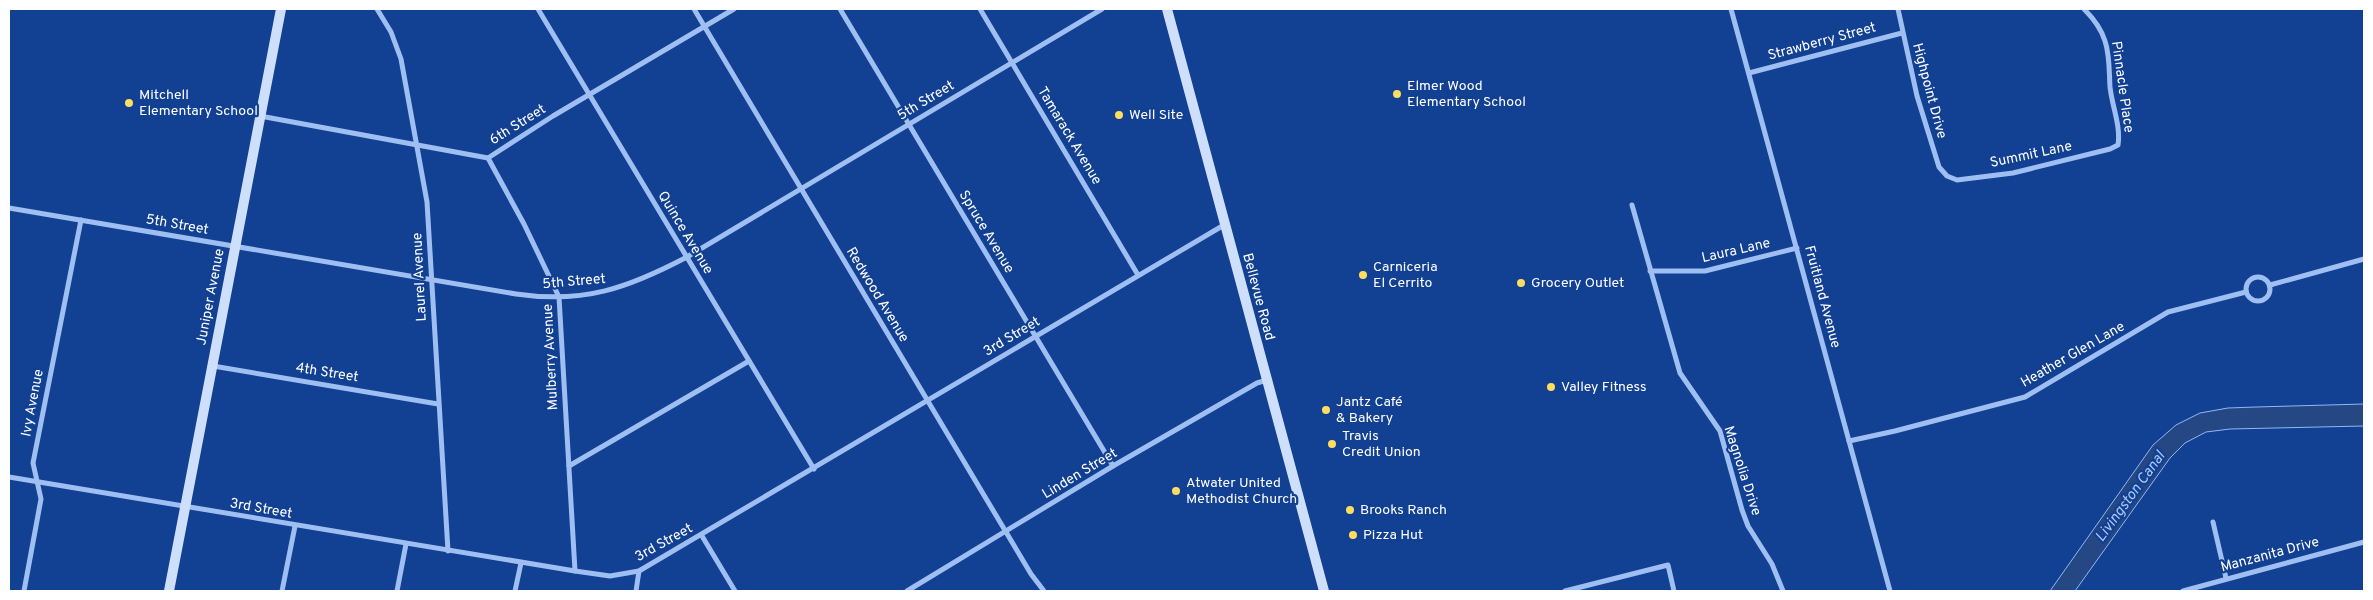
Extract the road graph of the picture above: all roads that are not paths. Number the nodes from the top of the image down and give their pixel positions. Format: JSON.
{"nodes":[{"id":1,"x":281,"y":9,"type":"edge"},
{"id":2,"x":378,"y":9,"type":"edge"},
{"id":3,"x":538,"y":9,"type":"edge"},
{"id":4,"x":694,"y":9,"type":"edge"},
{"id":5,"x":734,"y":9,"type":"edge"},
{"id":6,"x":840,"y":9,"type":"edge"},
{"id":7,"x":980,"y":9,"type":"edge"},
{"id":8,"x":1102,"y":9,"type":"edge"},
{"id":9,"x":1167,"y":9,"type":"edge"},
{"id":10,"x":1731,"y":9,"type":"edge"},
{"id":11,"x":1898,"y":9,"type":"edge"},
{"id":12,"x":2084,"y":9,"type":"edge"},
{"id":13,"x":704,"y":27,"type":"junction"},
{"id":14,"x":1902,"y":33,"type":"junction"},
{"id":15,"x":1012,"y":62,"type":"junction"},
{"id":16,"x":1749,"y":73,"type":"junction"},
{"id":17,"x":590,"y":94,"type":"junction"},
{"id":18,"x":260,"y":115,"type":"junction"},
{"id":19,"x":909,"y":125,"type":"junction"},
{"id":20,"x":416,"y":145,"type":"junction"},
{"id":21,"x":2118,"y":145,"type":"joint"},
{"id":22,"x":488,"y":158,"type":"junction"},
{"id":23,"x":1947,"y":176,"type":"joint"},
{"id":24,"x":801,"y":190,"type":"junction"},
{"id":25,"x":1632,"y":205,"type":"dead end"},
{"id":26,"x":9,"y":208,"type":"edge"},
{"id":27,"x":81,"y":220,"type":"junction"},
{"id":28,"x":1224,"y":225,"type":"junction"},
{"id":29,"x":235,"y":246,"type":"junction"},
{"id":30,"x":1797,"y":248,"type":"junction"},
{"id":31,"x":687,"y":257,"type":"junction"},
{"id":32,"x":2364,"y":259,"type":"edge"},
{"id":33,"x":1650,"y":271,"type":"junction"},
{"id":34,"x":1138,"y":275,"type":"junction"},
{"id":35,"x":432,"y":279,"type":"junction"},
{"id":36,"x":2270,"y":285,"type":"junction"},
{"id":37,"x":2246,"y":292,"type":"junction"},
{"id":38,"x":559,"y":297,"type":"junction"},
{"id":39,"x":1036,"y":336,"type":"junction"},
{"id":40,"x":749,"y":361,"type":"junction"},
{"id":41,"x":212,"y":366,"type":"junction"},
{"id":42,"x":1267,"y":380,"type":"junction"},
{"id":43,"x":928,"y":401,"type":"junction"},
{"id":44,"x":438,"y":404,"type":"junction"},
{"id":45,"x":1849,"y":441,"type":"junction"},
{"id":46,"x":569,"y":466,"type":"junction"},
{"id":47,"x":1113,"y":466,"type":"junction"},
{"id":48,"x":814,"y":469,"type":"junction"},
{"id":49,"x":9,"y":477,"type":"edge"},
{"id":50,"x":37,"y":482,"type":"junction"},
{"id":51,"x":185,"y":507,"type":"junction"},
{"id":52,"x":2213,"y":522,"type":"dead end"},
{"id":53,"x":295,"y":526,"type":"junction"},
{"id":54,"x":1006,"y":531,"type":"junction"},
{"id":55,"x":702,"y":536,"type":"junction"},
{"id":56,"x":2363,"y":542,"type":"edge"},
{"id":57,"x":406,"y":544,"type":"junction"},
{"id":58,"x":2364,"y":549,"type":"edge"},
{"id":59,"x":448,"y":551,"type":"junction"},
{"id":60,"x":521,"y":563,"type":"junction"},
{"id":61,"x":575,"y":571,"type":"junction"},
{"id":62,"x":639,"y":571,"type":"junction"},
{"id":63,"x":2226,"y":578,"type":"junction"},
{"id":64,"x":24,"y":591,"type":"edge"},
{"id":65,"x":169,"y":591,"type":"edge"},
{"id":66,"x":282,"y":591,"type":"edge"},
{"id":67,"x":397,"y":591,"type":"edge"},
{"id":68,"x":515,"y":591,"type":"edge"},
{"id":69,"x":636,"y":591,"type":"edge"},
{"id":70,"x":735,"y":591,"type":"edge"},
{"id":71,"x":908,"y":591,"type":"edge"},
{"id":72,"x":1044,"y":591,"type":"edge"},
{"id":73,"x":1324,"y":591,"type":"edge"},
{"id":74,"x":1565,"y":591,"type":"edge"},
{"id":75,"x":1674,"y":591,"type":"edge"},
{"id":76,"x":1782,"y":591,"type":"edge"},
{"id":77,"x":1890,"y":591,"type":"edge"},
{"id":78,"x":2183,"y":591,"type":"edge"}],
"edges":[{"from":1,"to":18,"type":"main road","name":"Juniper Avenue"},
{"from":2,"to":20,"type":"street","name":"Laurel Avenue"},
{"from":3,"to":17,"type":"street","name":"Quince Avenue"},
{"from":4,"to":13,"type":"street","name":"Redwood Avenue"},
{"from":5,"to":13,"type":"street","name":"6th Street"},
{"from":6,"to":19,"type":"street","name":"Spruce Avenue"},
{"from":7,"to":15,"type":"street","name":"Tamarack Avenue"},
{"from":8,"to":15,"type":"street","name":"5th Street"},
{"from":9,"to":28,"type":"main road","name":"Bellevue Road"},
{"from":10,"to":16,"type":"street","name":"Fruitland Avenue"},
{"from":11,"to":14,"type":"street","name":"Highpoint Drive"},
{"from":12,"to":21,"type":"street","name":"Pinnacle Place"},
{"from":13,"to":17,"type":"street","name":"6th Street"},
{"from":13,"to":24,"type":"street","name":"Redwood Avenue"},
{"from":14,"to":16,"type":"street","name":"Strawberry Street"},
{"from":14,"to":23,"type":"street","name":"Highpoint Drive"},
{"from":15,"to":19,"type":"street","name":"5th Street"},
{"from":15,"to":34,"type":"street","name":"Tamarack Avenue"},
{"from":16,"to":30,"type":"street","name":"Fruitland Avenue"},
{"from":17,"to":22,"type":"street","name":"6th Street"},
{"from":17,"to":31,"type":"street","name":"Quince Avenue"},
{"from":18,"to":20,"type":"street","name":"6th Street"},
{"from":18,"to":29,"type":"main road","name":"Juniper Avenue"},
{"from":19,"to":24,"type":"street","name":"5th Street"},
{"from":19,"to":39,"type":"street","name":"Spruce Avenue"},
{"from":20,"to":22,"type":"street","name":"6th Street"},
{"from":20,"to":35,"type":"street","name":"Laurel Avenue"},
{"from":21,"to":23,"type":"street","name":"Summit Lane"},
{"from":22,"to":38,"type":"street","name":"Mulberry Avenue"},
{"from":24,"to":31,"type":"street","name":"5th Street"},
{"from":24,"to":43,"type":"street","name":"Redwood Avenue"},
{"from":25,"to":33,"type":"street","name":"Magnolia Drive"},
{"from":26,"to":27,"type":"street","name":"5th Street"},
{"from":27,"to":29,"type":"street","name":"5th Street"},
{"from":27,"to":50,"type":"street","name":"Ivy Avenue"},
{"from":28,"to":34,"type":"street","name":"3rd Street"},
{"from":28,"to":42,"type":"main road","name":"Bellevue Road"},
{"from":29,"to":35,"type":"street","name":"5th Street"},
{"from":29,"to":41,"type":"main road","name":"Juniper Avenue"},
{"from":30,"to":33,"type":"street","name":"Laura Lane"},
{"from":30,"to":45,"type":"street","name":"Fruitland Avenue"},
{"from":31,"to":38,"type":"street","name":"5th Street"},
{"from":31,"to":40,"type":"street","name":"Quince Avenue"},
{"from":32,"to":36,"type":"street","name":"Heather Glen Lane"},
{"from":33,"to":76,"type":"street","name":"Magnolia Drive"},
{"from":34,"to":39,"type":"street","name":"3rd Street"},
{"from":35,"to":38,"type":"street","name":"5th Street"},
{"from":35,"to":44,"type":"street","name":"Laurel Avenue"},
{"from":36,"to":37,"type":"street","name":"Heather Glen Lane"},
{"from":36,"to":37,"type":"street","name":"Heather Glen Lane"},
{"from":37,"to":45,"type":"street","name":"Heather Glen Lane"},
{"from":38,"to":46,"type":"street","name":"Mulberry Avenue"},
{"from":39,"to":43,"type":"street","name":"3rd Street"},
{"from":39,"to":47,"type":"street","name":"Spruce Avenue"},
{"from":40,"to":46,"type":"street"},
{"from":40,"to":48,"type":"street","name":"Quince Avenue"},
{"from":41,"to":44,"type":"street","name":"4th Street"},
{"from":41,"to":51,"type":"main road","name":"Juniper Avenue"},
{"from":42,"to":47,"type":"street","name":"Linden Street"},
{"from":42,"to":73,"type":"main road","name":"Bellevue Road"},
{"from":43,"to":48,"type":"street","name":"3rd Street"},
{"from":43,"to":54,"type":"street","name":"Redwood Avenue"},
{"from":44,"to":59,"type":"street","name":"Laurel Avenue"},
{"from":45,"to":77,"type":"street","name":"Fruitland Avenue"},
{"from":46,"to":61,"type":"street","name":"Mulberry Avenue"},
{"from":47,"to":54,"type":"street","name":"Linden Street"},
{"from":48,"to":55,"type":"street","name":"3rd Street"},
{"from":49,"to":50,"type":"street","name":"3rd Street"},
{"from":50,"to":51,"type":"street","name":"3rd Street"},
{"from":50,"to":64,"type":"street","name":"Ivy Avenue"},
{"from":51,"to":53,"type":"street","name":"3rd Street"},
{"from":51,"to":65,"type":"main road","name":"Juniper Avenue"},
{"from":52,"to":63,"type":"street"},
{"from":53,"to":57,"type":"street","name":"3rd Street"},
{"from":53,"to":66,"type":"street"},
{"from":54,"to":71,"type":"street","name":"Linden Street"},
{"from":54,"to":72,"type":"street","name":"Redwood Avenue"},
{"from":55,"to":62,"type":"street","name":"3rd Street"},
{"from":55,"to":70,"type":"street"},
{"from":56,"to":58,"type":"street"},
{"from":56,"to":63,"type":"street","name":"Manzanita Drive"},
{"from":57,"to":59,"type":"street","name":"3rd Street"},
{"from":57,"to":67,"type":"street"},
{"from":59,"to":60,"type":"street","name":"3rd Street"},
{"from":60,"to":61,"type":"street","name":"3rd Street"},
{"from":60,"to":68,"type":"street"},
{"from":61,"to":62,"type":"street","name":"3rd Street"},
{"from":62,"to":69,"type":"street"},
{"from":63,"to":78,"type":"street","name":"Manzanita Drive"},
{"from":74,"to":75,"type":"street"}]}
